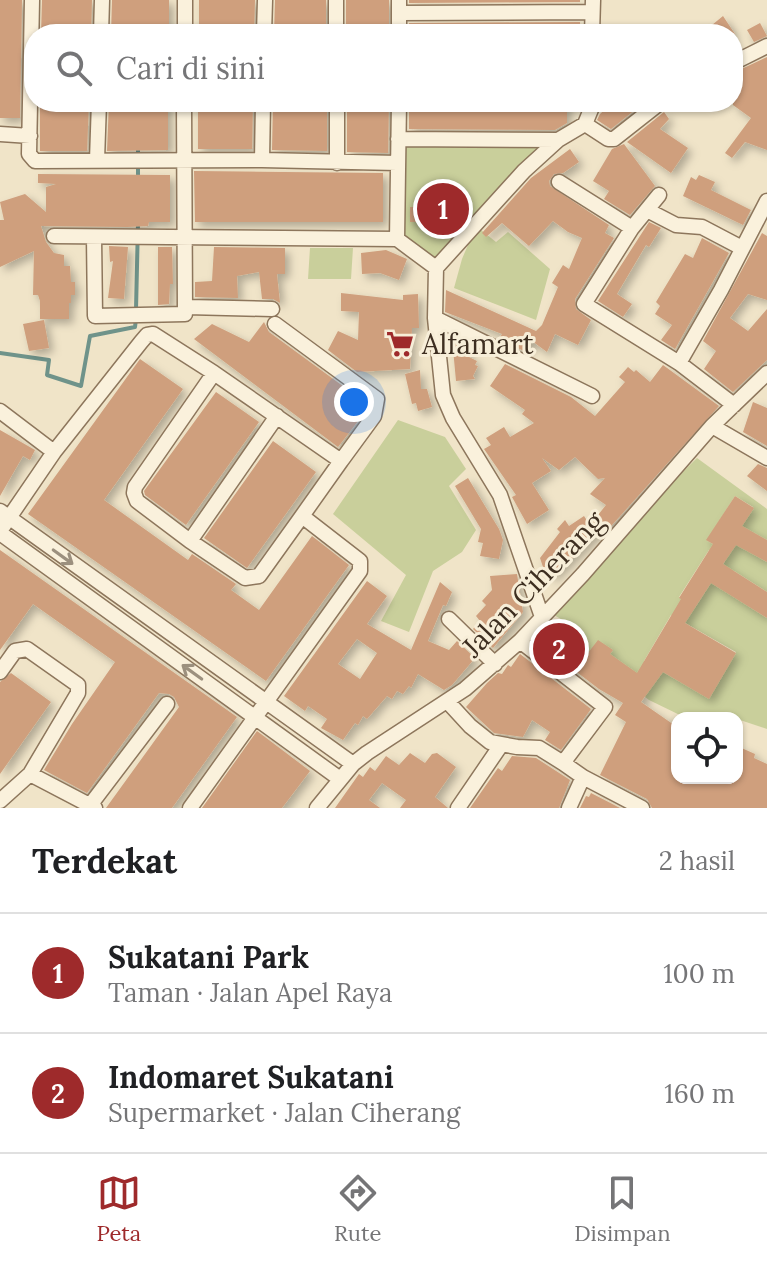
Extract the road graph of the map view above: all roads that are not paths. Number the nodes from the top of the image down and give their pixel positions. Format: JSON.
{"nodes":[{"id":1,"x":32,"y":0,"type":"edge"},
{"id":2,"x":102,"y":0,"type":"edge"},
{"id":3,"x":185,"y":0,"type":"edge"},
{"id":4,"x":265,"y":0,"type":"edge"},
{"id":5,"x":336,"y":0,"type":"edge"},
{"id":6,"x":592,"y":6,"type":"edge"},
{"id":7,"x":399,"y":7,"type":"edge"},
{"id":8,"x":32,"y":24,"type":"edge"},
{"id":9,"x":101,"y":24,"type":"edge"},
{"id":10,"x":185,"y":24,"type":"edge"},
{"id":11,"x":264,"y":24,"type":"edge"},
{"id":12,"x":336,"y":24,"type":"edge"},
{"id":13,"x":767,"y":46,"type":"edge"},
{"id":14,"x":743,"y":58,"type":"edge"},
{"id":15,"x":30,"y":112,"type":"edge"},
{"id":16,"x":99,"y":112,"type":"edge"},
{"id":17,"x":184,"y":112,"type":"edge"},
{"id":18,"x":263,"y":112,"type":"edge"},
{"id":19,"x":337,"y":112,"type":"edge"},
{"id":20,"x":399,"y":112,"type":"edge"},
{"id":21,"x":590,"y":112,"type":"edge"},
{"id":22,"x":648,"y":112,"type":"edge"},
{"id":23,"x":585,"y":124,"type":"junction"},
{"id":24,"x":0,"y":134,"type":"edge"},
{"id":25,"x":30,"y":136,"type":"junction"},
{"id":26,"x":398,"y":139,"type":"junction"},
{"id":27,"x":558,"y":140,"type":"junction"},
{"id":28,"x":97,"y":160,"type":"junction"},
{"id":29,"x":262,"y":160,"type":"junction"},
{"id":30,"x":183,"y":161,"type":"junction"},
{"id":31,"x":337,"y":163,"type":"junction"},
{"id":32,"x":397,"y":163,"type":"junction"},
{"id":33,"x":559,"y":182,"type":"dead end"},
{"id":34,"x":659,"y":195,"type":"dead end"},
{"id":35,"x":767,"y":201,"type":"edge"},
{"id":36,"x":647,"y":210,"type":"junction"},
{"id":37,"x":762,"y":222,"type":"edge"},
{"id":38,"x":632,"y":228,"type":"junction"},
{"id":39,"x":55,"y":236,"type":"dead end"},
{"id":40,"x":183,"y":236,"type":"junction"},
{"id":41,"x":94,"y":237,"type":"junction"},
{"id":42,"x":397,"y":239,"type":"junction"},
{"id":43,"x":742,"y":248,"type":"junction"},
{"id":44,"x":436,"y":268,"type":"junction"},
{"id":45,"x":187,"y":307,"type":"junction"},
{"id":46,"x":435,"y":318,"type":"junction"},
{"id":47,"x":679,"y":363,"type":"junction"},
{"id":48,"x":214,"y":373,"type":"junction"},
{"id":49,"x":767,"y":373,"type":"edge"},
{"id":50,"x":592,"y":396,"type":"dead end"},
{"id":51,"x":734,"y":405,"type":"junction"},
{"id":52,"x":0,"y":411,"type":"edge"},
{"id":53,"x":277,"y":416,"type":"junction"},
{"id":54,"x":712,"y":426,"type":"junction"},
{"id":55,"x":54,"y":452,"type":"junction"},
{"id":56,"x":767,"y":458,"type":"edge"},
{"id":57,"x":341,"y":461,"type":"junction"},
{"id":58,"x":5,"y":514,"type":"edge"},
{"id":59,"x":302,"y":516,"type":"junction"},
{"id":60,"x":0,"y":532,"type":"edge"},
{"id":61,"x":190,"y":541,"type":"junction"},
{"id":62,"x":542,"y":617,"type":"junction"},
{"id":63,"x":449,"y":619,"type":"dead end"},
{"id":64,"x":520,"y":641,"type":"junction"},
{"id":65,"x":495,"y":664,"type":"junction"},
{"id":66,"x":0,"y":672,"type":"edge"},
{"id":67,"x":447,"y":701,"type":"junction"},
{"id":68,"x":265,"y":703,"type":"junction"},
{"id":69,"x":167,"y":704,"type":"dead end"},
{"id":70,"x":255,"y":718,"type":"junction"},
{"id":71,"x":501,"y":745,"type":"junction"},
{"id":72,"x":563,"y":763,"type":"junction"},
{"id":73,"x":353,"y":764,"type":"junction"},
{"id":74,"x":30,"y":774,"type":"junction"},
{"id":75,"x":583,"y":777,"type":"junction"},
{"id":76,"x":340,"y":779,"type":"junction"},
{"id":77,"x":0,"y":801,"type":"edge"},
{"id":78,"x":93,"y":806,"type":"edge"},
{"id":79,"x":190,"y":808,"type":"edge"},
{"id":80,"x":317,"y":808,"type":"edge"},
{"id":81,"x":458,"y":808,"type":"edge"},
{"id":82,"x":569,"y":808,"type":"edge"},
{"id":83,"x":642,"y":808,"type":"edge"}],
"edges":[{"from":1,"to":8,"type":"street"},
{"from":2,"to":9,"type":"street"},
{"from":3,"to":10,"type":"street"},
{"from":4,"to":11,"type":"street"},
{"from":5,"to":12,"type":"street"},
{"from":6,"to":7,"type":"street"},
{"from":13,"to":14,"type":"street"},
{"from":15,"to":25,"type":"street"},
{"from":16,"to":28,"type":"street"},
{"from":17,"to":30,"type":"street"},
{"from":18,"to":29,"type":"street"},
{"from":19,"to":31,"type":"street"},
{"from":20,"to":26,"type":"street"},
{"from":21,"to":23,"type":"street"},
{"from":22,"to":23,"type":"street"},
{"from":23,"to":27,"type":"street"},
{"from":24,"to":25,"type":"street"},
{"from":25,"to":28,"type":"street"},
{"from":26,"to":27,"type":"street"},
{"from":26,"to":32,"type":"street"},
{"from":27,"to":44,"type":"street"},
{"from":28,"to":30,"type":"street"},
{"from":29,"to":30,"type":"street"},
{"from":29,"to":31,"type":"street"},
{"from":30,"to":40,"type":"street"},
{"from":31,"to":32,"type":"street"},
{"from":32,"to":42,"type":"street"},
{"from":33,"to":38,"type":"street"},
{"from":34,"to":36,"type":"street"},
{"from":35,"to":37,"type":"street"},
{"from":36,"to":38,"type":"street"},
{"from":36,"to":43,"type":"street"},
{"from":37,"to":43,"type":"street"},
{"from":38,"to":47,"type":"street"},
{"from":39,"to":41,"type":"street"},
{"from":40,"to":41,"type":"street"},
{"from":40,"to":42,"type":"street"},
{"from":40,"to":45,"type":"street"},
{"from":41,"to":45,"type":"street"},
{"from":42,"to":44,"type":"street"},
{"from":43,"to":47,"type":"street"},
{"from":44,"to":46,"type":"street"},
{"from":45,"to":57,"type":"street"},
{"from":46,"to":50,"type":"street"},
{"from":46,"to":62,"type":"street"},
{"from":47,"to":51,"type":"street"},
{"from":48,"to":53,"type":"street"},
{"from":48,"to":55,"type":"street"},
{"from":48,"to":61,"type":"street"},
{"from":49,"to":51,"type":"street","name":"Jalan Ciherang"},
{"from":51,"to":54,"type":"street","name":"Jalan Ciherang"},
{"from":52,"to":55,"type":"street"},
{"from":53,"to":57,"type":"street"},
{"from":53,"to":61,"type":"street"},
{"from":54,"to":56,"type":"street"},
{"from":54,"to":62,"type":"street","name":"Jalan Ciherang"},
{"from":55,"to":58,"type":"street"},
{"from":57,"to":59,"type":"street"},
{"from":58,"to":60,"type":"street"},
{"from":58,"to":68,"type":"street","one_way":true},
{"from":59,"to":61,"type":"street"},
{"from":59,"to":68,"type":"street"},
{"from":70,"to":60,"type":"street","one_way":true},
{"from":62,"to":64,"type":"street","name":"Jalan Ciherang"},
{"from":63,"to":65,"type":"street"},
{"from":64,"to":65,"type":"street","name":"Jalan Ciherang"},
{"from":64,"to":72,"type":"street"},
{"from":65,"to":67,"type":"street","name":"Jalan Ciherang"},
{"from":66,"to":74,"type":"street"},
{"from":67,"to":71,"type":"street"},
{"from":67,"to":73,"type":"street","name":"Jalan Ciherang"},
{"from":68,"to":70,"type":"street"},
{"from":68,"to":73,"type":"street"},
{"from":69,"to":78,"type":"street"},
{"from":70,"to":76,"type":"street"},
{"from":70,"to":79,"type":"street"},
{"from":71,"to":72,"type":"street"},
{"from":71,"to":81,"type":"street"},
{"from":72,"to":75,"type":"street"},
{"from":73,"to":76,"type":"street","name":"Jalan Ciherang"},
{"from":74,"to":77,"type":"street"},
{"from":74,"to":78,"type":"street"},
{"from":75,"to":82,"type":"street"},
{"from":75,"to":83,"type":"street"},
{"from":76,"to":80,"type":"street","name":"Jalan Ciherang"}]}
